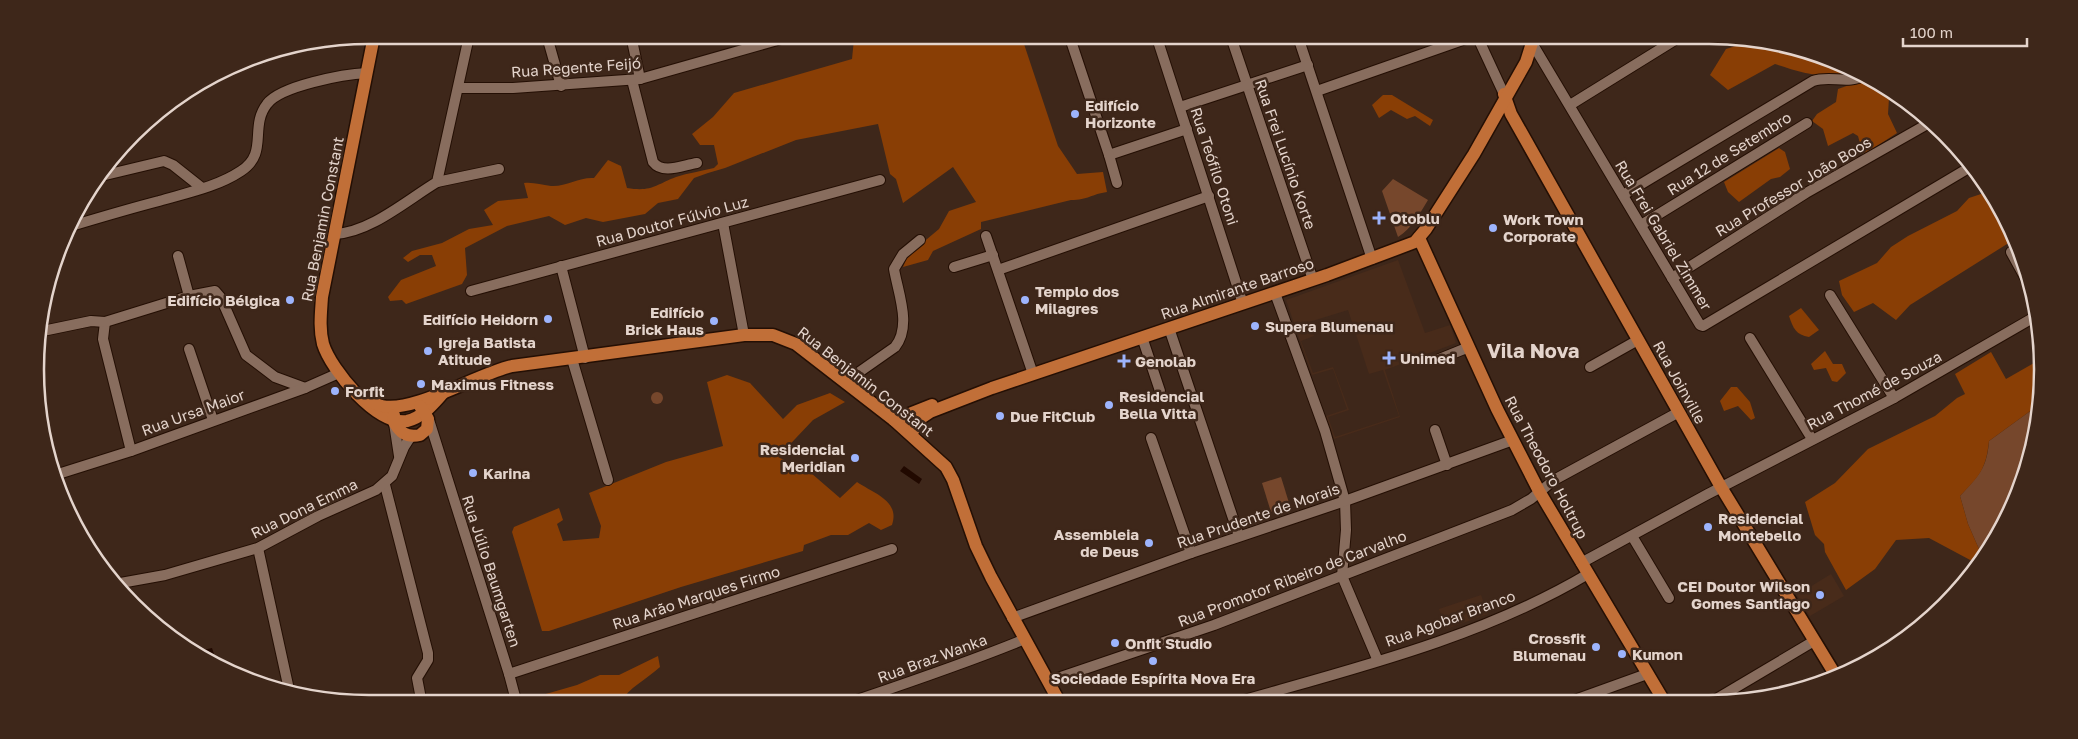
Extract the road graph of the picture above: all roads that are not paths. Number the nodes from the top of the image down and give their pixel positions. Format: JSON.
{"nodes":[{"id":1,"x":372,"y":44,"type":"edge"},
{"id":2,"x":467,"y":44,"type":"edge"},
{"id":3,"x":549,"y":44,"type":"edge"},
{"id":4,"x":632,"y":44,"type":"edge"},
{"id":5,"x":749,"y":44,"type":"edge"},
{"id":6,"x":1072,"y":44,"type":"edge"},
{"id":7,"x":1159,"y":44,"type":"edge"},
{"id":8,"x":1233,"y":44,"type":"edge"},
{"id":9,"x":1300,"y":44,"type":"edge"},
{"id":10,"x":1453,"y":44,"type":"edge"},
{"id":11,"x":1480,"y":44,"type":"edge"},
{"id":12,"x":1533,"y":44,"type":"edge"},
{"id":13,"x":1536,"y":44,"type":"edge"},
{"id":14,"x":1668,"y":44,"type":"edge"},
{"id":15,"x":1308,"y":65,"type":"junction"},
{"id":16,"x":367,"y":73,"type":"junction"},
{"id":17,"x":1855,"y":78,"type":"edge"},
{"id":18,"x":636,"y":80,"type":"junction"},
{"id":19,"x":1248,"y":85,"type":"junction"},
{"id":20,"x":560,"y":86,"type":"junction"},
{"id":21,"x":458,"y":88,"type":"junction"},
{"id":22,"x":1317,"y":91,"type":"junction"},
{"id":23,"x":1504,"y":95,"type":"junction"},
{"id":24,"x":1570,"y":105,"type":"junction"},
{"id":25,"x":1180,"y":107,"type":"junction"},
{"id":26,"x":1807,"y":123,"type":"dead end"},
{"id":27,"x":1924,"y":126,"type":"edge"},
{"id":28,"x":1187,"y":129,"type":"junction"},
{"id":29,"x":1109,"y":155,"type":"junction"},
{"id":30,"x":697,"y":162,"type":"dead end"},
{"id":31,"x":499,"y":169,"type":"dead end"},
{"id":32,"x":1966,"y":170,"type":"edge"},
{"id":33,"x":109,"y":174,"type":"edge"},
{"id":34,"x":880,"y":180,"type":"dead end"},
{"id":35,"x":438,"y":182,"type":"junction"},
{"id":36,"x":1117,"y":183,"type":"dead end"},
{"id":37,"x":202,"y":188,"type":"junction"},
{"id":38,"x":1623,"y":195,"type":"junction"},
{"id":39,"x":1209,"y":196,"type":"junction"},
{"id":40,"x":723,"y":223,"type":"junction"},
{"id":41,"x":77,"y":224,"type":"edge"},
{"id":42,"x":1641,"y":225,"type":"junction"},
{"id":43,"x":335,"y":234,"type":"junction"},
{"id":44,"x":986,"y":236,"type":"dead end"},
{"id":45,"x":1419,"y":238,"type":"junction"},
{"id":46,"x":920,"y":240,"type":"dead end"},
{"id":47,"x":2011,"y":252,"type":"dead end"},
{"id":48,"x":992,"y":255,"type":"junction"},
{"id":49,"x":178,"y":256,"type":"dead end"},
{"id":50,"x":2014,"y":257,"type":"edge"},
{"id":51,"x":1372,"y":259,"type":"junction"},
{"id":52,"x":561,"y":266,"type":"junction"},
{"id":53,"x":954,"y":267,"type":"dead end"},
{"id":54,"x":998,"y":270,"type":"junction"},
{"id":55,"x":1672,"y":278,"type":"junction"},
{"id":56,"x":1313,"y":280,"type":"junction"},
{"id":57,"x":471,"y":290,"type":"dead end"},
{"id":58,"x":1275,"y":293,"type":"junction"},
{"id":59,"x":188,"y":296,"type":"junction"},
{"id":60,"x":1830,"y":296,"type":"dead end"},
{"id":61,"x":1243,"y":304,"type":"junction"},
{"id":62,"x":2030,"y":320,"type":"edge"},
{"id":63,"x":105,"y":322,"type":"junction"},
{"id":64,"x":1169,"y":328,"type":"junction"},
{"id":65,"x":47,"y":330,"type":"edge"},
{"id":66,"x":744,"y":334,"type":"junction"},
{"id":67,"x":1142,"y":337,"type":"junction"},
{"id":68,"x":1750,"y":338,"type":"dead end"},
{"id":69,"x":1638,"y":340,"type":"junction"},
{"id":70,"x":1469,"y":347,"type":"junction"},
{"id":71,"x":190,"y":349,"type":"dead end"},
{"id":72,"x":578,"y":358,"type":"junction"},
{"id":73,"x":1437,"y":360,"type":"dead end"},
{"id":74,"x":1590,"y":367,"type":"dead end"},
{"id":75,"x":339,"y":373,"type":"junction"},
{"id":76,"x":1033,"y":374,"type":"junction"},
{"id":77,"x":845,"y":382,"type":"junction"},
{"id":78,"x":305,"y":388,"type":"junction"},
{"id":79,"x":992,"y":388,"type":"junction"},
{"id":80,"x":445,"y":391,"type":"junction"},
{"id":81,"x":1160,"y":391,"type":"dead end"},
{"id":82,"x":357,"y":394,"type":"junction"},
{"id":83,"x":1894,"y":398,"type":"junction"},
{"id":84,"x":414,"y":402,"type":"junction"},
{"id":85,"x":398,"y":406,"type":"junction"},
{"id":86,"x":1679,"y":412,"type":"junction"},
{"id":87,"x":427,"y":416,"type":"junction"},
{"id":88,"x":214,"y":420,"type":"junction"},
{"id":89,"x":393,"y":420,"type":"junction"},
{"id":90,"x":894,"y":420,"type":"junction"},
{"id":91,"x":1435,"y":430,"type":"dead end"},
{"id":92,"x":911,"y":434,"type":"junction"},
{"id":93,"x":416,"y":435,"type":"junction"},
{"id":94,"x":1151,"y":438,"type":"dead end"},
{"id":95,"x":1812,"y":439,"type":"junction"},
{"id":96,"x":1512,"y":440,"type":"junction"},
{"id":97,"x":437,"y":447,"type":"junction"},
{"id":98,"x":131,"y":451,"type":"junction"},
{"id":99,"x":399,"y":456,"type":"junction"},
{"id":100,"x":1447,"y":465,"type":"junction"},
{"id":101,"x":61,"y":473,"type":"edge"},
{"id":102,"x":608,"y":480,"type":"dead end"},
{"id":103,"x":385,"y":484,"type":"junction"},
{"id":104,"x":1721,"y":487,"type":"junction"},
{"id":105,"x":1539,"y":491,"type":"junction"},
{"id":106,"x":1345,"y":502,"type":"junction"},
{"id":107,"x":1239,"y":536,"type":"junction"},
{"id":108,"x":1632,"y":536,"type":"junction"},
{"id":109,"x":258,"y":548,"type":"junction"},
{"id":110,"x":892,"y":549,"type":"dead end"},
{"id":111,"x":1191,"y":553,"type":"junction"},
{"id":112,"x":1584,"y":569,"type":"junction"},
{"id":113,"x":1342,"y":576,"type":"junction"},
{"id":114,"x":124,"y":582,"type":"edge"},
{"id":115,"x":1669,"y":598,"type":"dead end"},
{"id":116,"x":1012,"y":618,"type":"junction"},
{"id":117,"x":1025,"y":639,"type":"junction"},
{"id":118,"x":1814,"y":641,"type":"junction"},
{"id":119,"x":1378,"y":661,"type":"junction"},
{"id":120,"x":1832,"y":670,"type":"edge"},
{"id":121,"x":509,"y":674,"type":"junction"},
{"id":122,"x":1647,"y":674,"type":"junction"},
{"id":123,"x":1049,"y":681,"type":"junction"},
{"id":124,"x":288,"y":685,"type":"edge"},
{"id":125,"x":420,"y":695,"type":"edge"},
{"id":126,"x":515,"y":695,"type":"edge"},
{"id":127,"x":873,"y":695,"type":"edge"},
{"id":128,"x":1056,"y":695,"type":"edge"},
{"id":129,"x":1283,"y":695,"type":"edge"},
{"id":130,"x":1591,"y":695,"type":"edge"},
{"id":131,"x":1660,"y":695,"type":"edge"},
{"id":132,"x":1723,"y":695,"type":"edge"}],
"edges":[{"from":1,"to":16,"type":"main road","name":"Rua Benjamin Constant"},
{"from":2,"to":21,"type":"street"},
{"from":3,"to":20,"type":"street"},
{"from":4,"to":18,"type":"street"},
{"from":5,"to":18,"type":"street","name":"Rua Regente Feijó"},
{"from":6,"to":29,"type":"street"},
{"from":7,"to":25,"type":"street","name":"Rua Teófilo Otoni"},
{"from":8,"to":19,"type":"street","name":"Rua Frei Lucínio Korte"},
{"from":9,"to":15,"type":"street"},
{"from":10,"to":22,"type":"street"},
{"from":11,"to":23,"type":"street"},
{"from":12,"to":23,"type":"main road"},
{"from":13,"to":24,"type":"street","name":"Rua Frei Gabriel Zimmer"},
{"from":14,"to":24,"type":"street"},
{"from":15,"to":19,"type":"street"},
{"from":15,"to":22,"type":"street"},
{"from":16,"to":37,"type":"street"},
{"from":16,"to":43,"type":"main road","name":"Rua Benjamin Constant"},
{"from":17,"to":38,"type":"street"},
{"from":18,"to":20,"type":"street","name":"Rua Regente Feijó"},
{"from":18,"to":30,"type":"street"},
{"from":19,"to":25,"type":"street"},
{"from":19,"to":56,"type":"street","name":"Rua Frei Lucínio Korte"},
{"from":20,"to":21,"type":"street","name":"Rua Regente Feijó"},
{"from":21,"to":35,"type":"street"},
{"from":22,"to":51,"type":"street"},
{"from":23,"to":45,"type":"main road"},
{"from":23,"to":69,"type":"main road","name":"Rua Joinville"},
{"from":24,"to":38,"type":"street","name":"Rua Frei Gabriel Zimmer"},
{"from":25,"to":28,"type":"street","name":"Rua Teófilo Otoni"},
{"from":26,"to":42,"type":"street","name":"Rua 12 de Setembro"},
{"from":27,"to":55,"type":"street","name":"Rua Professor João Boos"},
{"from":28,"to":29,"type":"street"},
{"from":28,"to":39,"type":"street","name":"Rua Teófilo Otoni"},
{"from":29,"to":36,"type":"street"},
{"from":31,"to":35,"type":"street"},
{"from":32,"to":55,"type":"street","name":"Rua Frei Gabriel Zimmer"},
{"from":33,"to":37,"type":"street"},
{"from":34,"to":40,"type":"street","name":"Rua Doutor Fúlvio Luz"},
{"from":35,"to":43,"type":"street"},
{"from":37,"to":41,"type":"street"},
{"from":38,"to":42,"type":"street","name":"Rua Frei Gabriel Zimmer"},
{"from":39,"to":54,"type":"street"},
{"from":39,"to":61,"type":"street","name":"Rua Teófilo Otoni"},
{"from":40,"to":52,"type":"street","name":"Rua Doutor Fúlvio Luz"},
{"from":40,"to":66,"type":"street"},
{"from":42,"to":55,"type":"street","name":"Rua Frei Gabriel Zimmer"},
{"from":43,"to":75,"type":"main road","name":"Rua Benjamin Constant"},
{"from":44,"to":48,"type":"street"},
{"from":45,"to":51,"type":"main road","name":"Rua Almirante Barroso"},
{"from":45,"to":70,"type":"main road","name":"Rua Theodoro Holtrup"},
{"from":46,"to":77,"type":"street"},
{"from":47,"to":50,"type":"street"},
{"from":48,"to":53,"type":"street"},
{"from":48,"to":54,"type":"street"},
{"from":49,"to":59,"type":"street"},
{"from":51,"to":56,"type":"main road","name":"Rua Almirante Barroso"},
{"from":52,"to":57,"type":"street","name":"Rua Doutor Fúlvio Luz"},
{"from":52,"to":72,"type":"street"},
{"from":54,"to":76,"type":"street"},
{"from":56,"to":58,"type":"main road","name":"Rua Almirante Barroso"},
{"from":58,"to":61,"type":"main road","name":"Rua Almirante Barroso"},
{"from":58,"to":106,"type":"street"},
{"from":59,"to":63,"type":"street"},
{"from":59,"to":78,"type":"street"},
{"from":60,"to":83,"type":"street"},
{"from":61,"to":64,"type":"main road","name":"Rua Almirante Barroso"},
{"from":62,"to":83,"type":"street","name":"Rua Thomé de Souza"},
{"from":63,"to":65,"type":"street"},
{"from":63,"to":98,"type":"street"},
{"from":64,"to":67,"type":"main road","name":"Rua Almirante Barroso"},
{"from":64,"to":107,"type":"street"},
{"from":66,"to":72,"type":"main road","name":"Rua Benjamin Constant"},
{"from":66,"to":77,"type":"main road","name":"Rua Benjamin Constant"},
{"from":67,"to":76,"type":"main road","name":"Rua Almirante Barroso"},
{"from":67,"to":81,"type":"street"},
{"from":68,"to":95,"type":"street"},
{"from":69,"to":74,"type":"street"},
{"from":69,"to":86,"type":"main road","name":"Rua Joinville"},
{"from":70,"to":73,"type":"street"},
{"from":70,"to":96,"type":"main road","name":"Rua Theodoro Holtrup"},
{"from":71,"to":88,"type":"street"},
{"from":72,"to":80,"type":"main road","name":"Rua Benjamin Constant"},
{"from":72,"to":102,"type":"street"},
{"from":75,"to":78,"type":"street","name":"Rua Ursa Maior"},
{"from":75,"to":82,"type":"main road","name":"Rua Benjamin Constant"},
{"from":76,"to":79,"type":"main road","name":"Rua Almirante Barroso"},
{"from":77,"to":90,"type":"main road","name":"Rua Benjamin Constant"},
{"from":78,"to":88,"type":"street","name":"Rua Ursa Maior"},
{"from":79,"to":90,"type":"main road","name":"Rua Almirante Barroso"},
{"from":79,"to":92,"type":"main road","name":"Rua Almirante Barroso"},
{"from":80,"to":84,"type":"main road","name":"Rua Benjamin Constant"},
{"from":80,"to":87,"type":"main road","name":"Rua Benjamin Constant"},
{"from":82,"to":85,"type":"main road","name":"Rua Benjamin Constant"},
{"from":82,"to":89,"type":"main road","name":"Rua Benjamin Constant"},
{"from":83,"to":95,"type":"street","name":"Rua Thomé de Souza"},
{"from":84,"to":85,"type":"main road","name":"Rua Benjamin Constant"},
{"from":84,"to":87,"type":"main road"},
{"from":85,"to":89,"type":"main road"},
{"from":86,"to":104,"type":"main road","name":"Rua Joinville"},
{"from":86,"to":105,"type":"street","name":"Rua Promotor Ribeiro de Carvalho"},
{"from":87,"to":89,"type":"main road","name":"Rua Benjamin Constant"},
{"from":87,"to":93,"type":"main road"},
{"from":87,"to":97,"type":"street","name":"Rua Júlio Baumgarten"},
{"from":88,"to":98,"type":"street","name":"Rua Ursa Maior"},
{"from":89,"to":93,"type":"main road"},
{"from":89,"to":99,"type":"street"},
{"from":90,"to":92,"type":"main road","name":"Rua Benjamin Constant"},
{"from":91,"to":100,"type":"street"},
{"from":92,"to":116,"type":"main road","name":"Rua Benjamin Constant"},
{"from":93,"to":97,"type":"street"},
{"from":93,"to":99,"type":"street"},
{"from":94,"to":111,"type":"street"},
{"from":95,"to":104,"type":"street","name":"Rua Thomé de Souza"},
{"from":96,"to":100,"type":"street","name":"Rua Prudente de Morais"},
{"from":96,"to":105,"type":"main road","name":"Rua Theodoro Holtrup"},
{"from":97,"to":121,"type":"street","name":"Rua Júlio Baumgarten"},
{"from":98,"to":101,"type":"street","name":"Rua Ursa Maior"},
{"from":99,"to":103,"type":"street"},
{"from":100,"to":106,"type":"street","name":"Rua Prudente de Morais"},
{"from":103,"to":109,"type":"street","name":"Rua Dona Emma"},
{"from":103,"to":125,"type":"street"},
{"from":104,"to":108,"type":"street","name":"Rua Thomé de Souza"},
{"from":104,"to":118,"type":"main road","name":"Rua Joinville"},
{"from":105,"to":112,"type":"main road","name":"Rua Theodoro Holtrup"},
{"from":105,"to":113,"type":"street","name":"Rua Promotor Ribeiro de Carvalho"},
{"from":106,"to":107,"type":"street","name":"Rua Prudente de Morais"},
{"from":106,"to":113,"type":"street"},
{"from":107,"to":111,"type":"street","name":"Rua Prudente de Morais"},
{"from":108,"to":112,"type":"street","name":"Rua Agobar Branco"},
{"from":108,"to":115,"type":"street"},
{"from":109,"to":114,"type":"street","name":"Rua Dona Emma"},
{"from":109,"to":124,"type":"street"},
{"from":110,"to":121,"type":"street","name":"Rua Arão Marques Firmo"},
{"from":111,"to":116,"type":"street","name":"Rua Prudente de Morais"},
{"from":112,"to":119,"type":"street","name":"Rua Agobar Branco"},
{"from":112,"to":122,"type":"main road","name":"Rua Theodoro Holtrup"},
{"from":113,"to":119,"type":"street","name":"Rua Agobar Branco"},
{"from":113,"to":123,"type":"street","name":"Rua Promotor Ribeiro de Carvalho"},
{"from":116,"to":117,"type":"main road","name":"Rua Benjamin Constant"},
{"from":117,"to":123,"type":"main road","name":"Rua Benjamin Constant"},
{"from":117,"to":127,"type":"street","name":"Rua Braz Wanka"},
{"from":118,"to":120,"type":"main road","name":"Rua Joinville"},
{"from":118,"to":132,"type":"street"},
{"from":119,"to":129,"type":"street"},
{"from":121,"to":126,"type":"street","name":"Rua Júlio Baumgarten"},
{"from":122,"to":130,"type":"street"},
{"from":122,"to":131,"type":"main road","name":"Rua Theodoro Holtrup"},
{"from":123,"to":128,"type":"main road","name":"Rua Benjamin Constant"}]}
